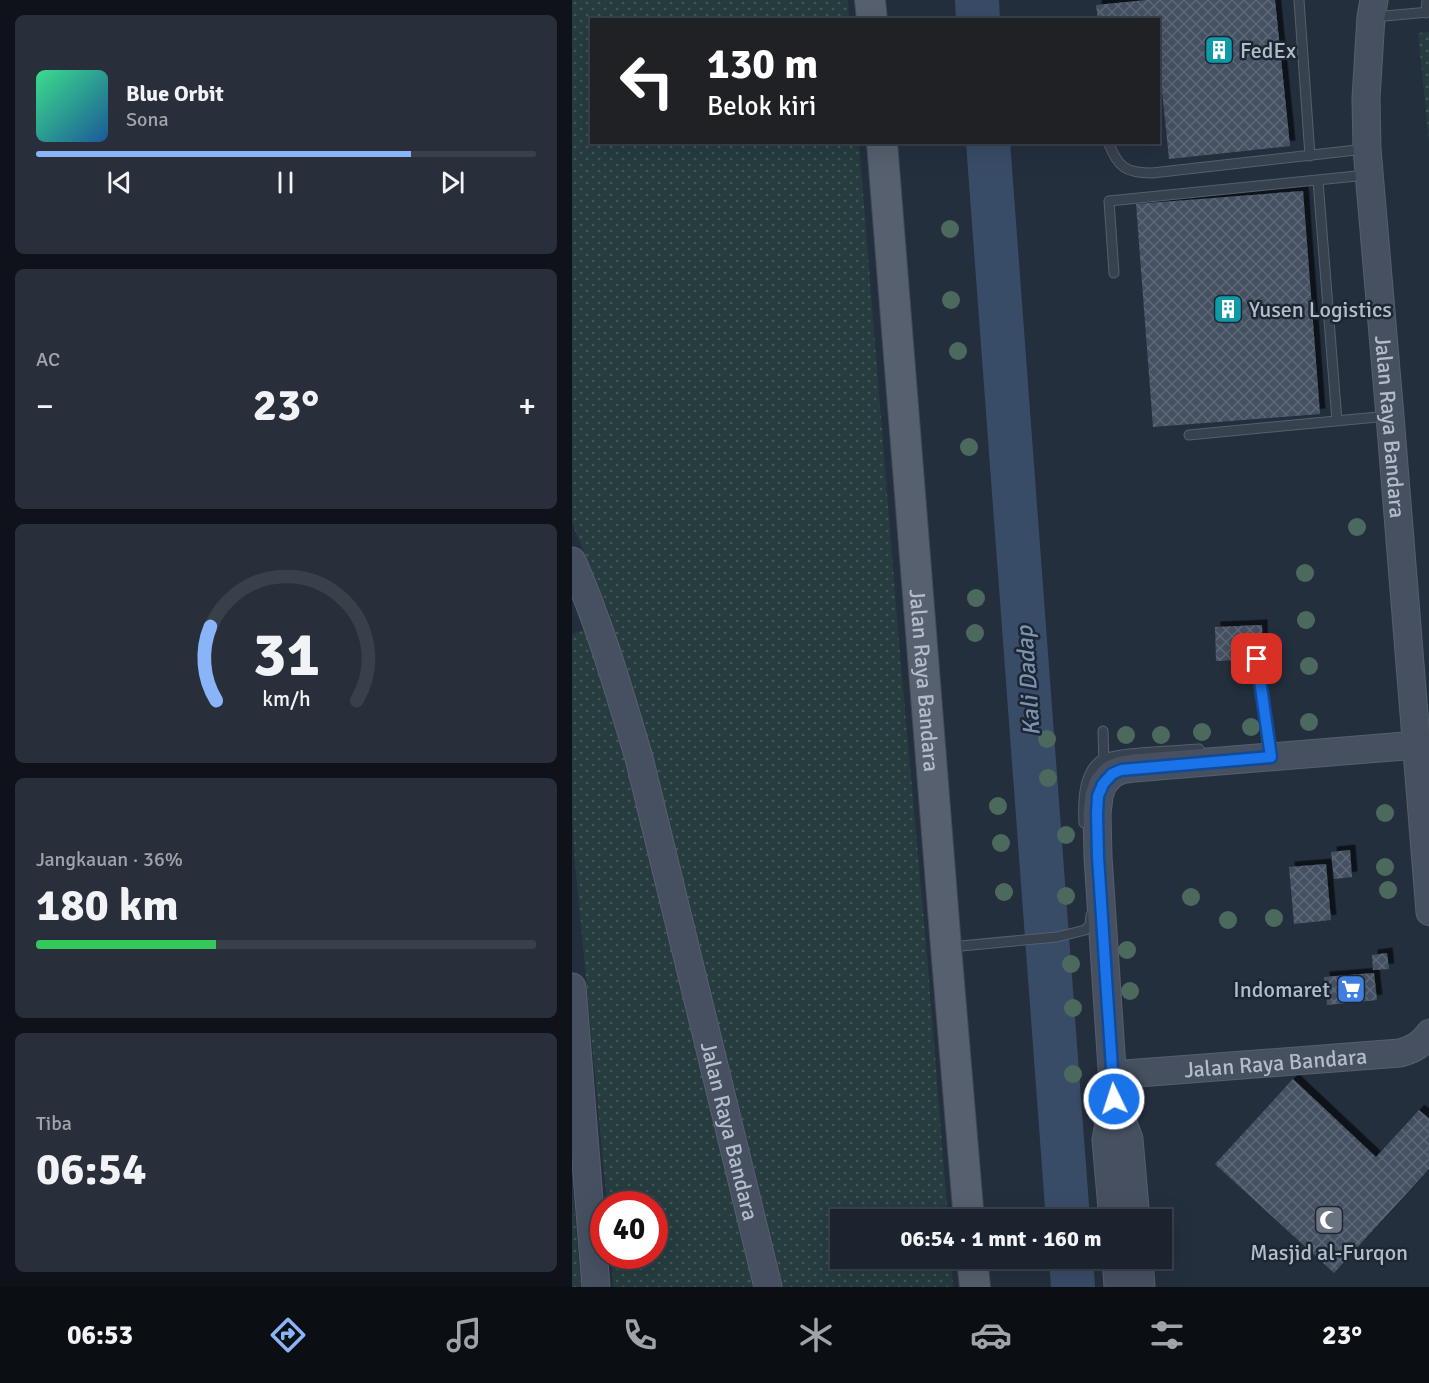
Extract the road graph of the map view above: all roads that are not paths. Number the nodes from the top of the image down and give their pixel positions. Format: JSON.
{"nodes":[{"id":1,"x":870,"y":0,"type":"edge"},
{"id":2,"x":1299,"y":0,"type":"edge"},
{"id":3,"x":1427,"y":0,"type":"edge"},
{"id":4,"x":1373,"y":9,"type":"edge"},
{"id":5,"x":1428,"y":12,"type":"edge"},
{"id":6,"x":872,"y":18,"type":"edge"},
{"id":7,"x":882,"y":144,"type":"edge"},
{"id":8,"x":1109,"y":144,"type":"edge"},
{"id":9,"x":1310,"y":156,"type":"junction"},
{"id":10,"x":1368,"y":162,"type":"junction"},
{"id":11,"x":1318,"y":181,"type":"junction"},
{"id":12,"x":1114,"y":273,"type":"dead end"},
{"id":13,"x":1390,"y":416,"type":"junction"},
{"id":14,"x":1337,"y":421,"type":"junction"},
{"id":15,"x":1188,"y":435,"type":"dead end"},
{"id":16,"x":572,"y":561,"type":"edge"},
{"id":17,"x":1257,"y":659,"type":"dead end"},
{"id":18,"x":1103,"y":731,"type":"dead end"},
{"id":19,"x":1417,"y":745,"type":"junction"},
{"id":20,"x":1213,"y":748,"type":"dead end"},
{"id":21,"x":1261,"y":753,"type":"junction"},
{"id":22,"x":1104,"y":771,"type":"junction"},
{"id":23,"x":1085,"y":836,"type":"dead end"},
{"id":24,"x":1090,"y":907,"type":"dead end"},
{"id":25,"x":1430,"y":912,"type":"edge"},
{"id":26,"x":946,"y":947,"type":"junction"},
{"id":27,"x":572,"y":987,"type":"edge"},
{"id":28,"x":1430,"y":1033,"type":"edge"},
{"id":29,"x":1113,"y":1087,"type":"junction"},
{"id":30,"x":968,"y":1209,"type":"edge"},
{"id":31,"x":1112,"y":1209,"type":"edge"},
{"id":32,"x":1135,"y":1209,"type":"edge"},
{"id":33,"x":973,"y":1269,"type":"edge"},
{"id":34,"x":1117,"y":1269,"type":"edge"},
{"id":35,"x":1140,"y":1269,"type":"edge"},
{"id":36,"x":596,"y":1287,"type":"edge"},
{"id":37,"x":767,"y":1287,"type":"edge"},
{"id":38,"x":975,"y":1287,"type":"edge"},
{"id":39,"x":1118,"y":1287,"type":"edge"},
{"id":40,"x":1141,"y":1287,"type":"edge"}],
"edges":[{"from":1,"to":6,"type":"main road"},
{"from":2,"to":9,"type":"lane"},
{"from":3,"to":5,"type":"lane"},
{"from":4,"to":5,"type":"lane"},
{"from":4,"to":10,"type":"street","name":"Jalan Raya Bandara"},
{"from":7,"to":26,"type":"main road","name":"Jalan Raya Bandara"},
{"from":8,"to":9,"type":"lane"},
{"from":9,"to":10,"type":"lane"},
{"from":10,"to":11,"type":"lane"},
{"from":10,"to":13,"type":"street","name":"Jalan Raya Bandara"},
{"from":11,"to":12,"type":"lane"},
{"from":11,"to":14,"type":"lane"},
{"from":13,"to":14,"type":"lane"},
{"from":13,"to":19,"type":"street","name":"Jalan Raya Bandara"},
{"from":14,"to":15,"type":"lane"},
{"from":16,"to":37,"type":"street","name":"Jalan Raya Bandara"},
{"from":17,"to":21,"type":"lane"},
{"from":18,"to":22,"type":"lane"},
{"from":19,"to":21,"type":"street"},
{"from":19,"to":25,"type":"street","name":"Jalan Raya Bandara"},
{"from":20,"to":22,"type":"lane"},
{"from":21,"to":22,"type":"street"},
{"from":22,"to":23,"type":"lane"},
{"from":22,"to":29,"type":"street"},
{"from":24,"to":26,"type":"lane"},
{"from":26,"to":30,"type":"main road","name":"Jalan Raya Bandara"},
{"from":27,"to":36,"type":"street"},
{"from":28,"to":29,"type":"street","name":"Jalan Raya Bandara"},
{"from":29,"to":31,"type":"street"},
{"from":29,"to":32,"type":"street"},
{"from":33,"to":38,"type":"main road"},
{"from":34,"to":39,"type":"street"},
{"from":35,"to":40,"type":"street"}]}
